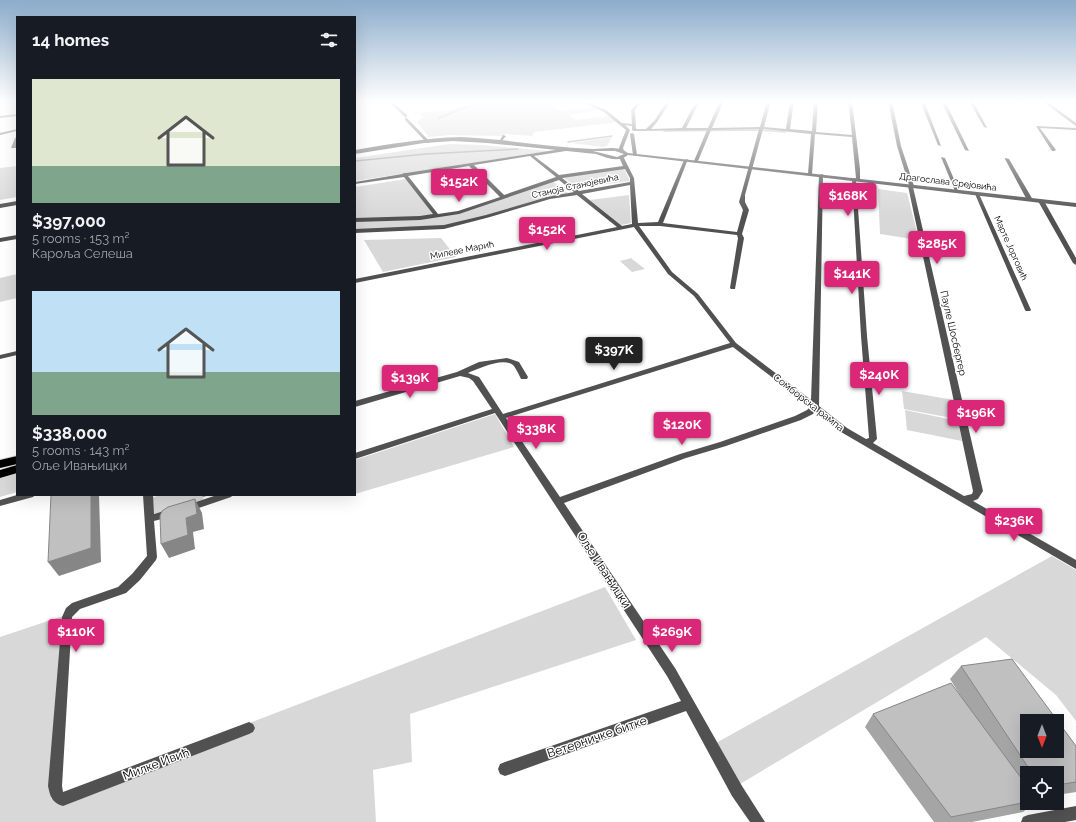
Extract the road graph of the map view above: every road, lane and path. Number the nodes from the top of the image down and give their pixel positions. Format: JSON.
{"nodes":[{"id":1,"x":452,"y":139,"type":"edge"},
{"id":2,"x":466,"y":139,"type":"edge"},
{"id":3,"x":620,"y":139,"type":"edge"},
{"id":4,"x":624,"y":139,"type":"edge"},
{"id":5,"x":633,"y":139,"type":"edge"},
{"id":6,"x":705,"y":139,"type":"edge"},
{"id":7,"x":758,"y":139,"type":"edge"},
{"id":8,"x":813,"y":139,"type":"edge"},
{"id":9,"x":854,"y":139,"type":"edge"},
{"id":10,"x":898,"y":139,"type":"edge"},
{"id":11,"x":938,"y":139,"type":"edge"},
{"id":12,"x":962,"y":139,"type":"edge"},
{"id":13,"x":1046,"y":139,"type":"edge"},
{"id":14,"x":16,"y":140,"type":"edge"},
{"id":15,"x":427,"y":141,"type":"junction"},
{"id":16,"x":500,"y":141,"type":"joint"},
{"id":17,"x":940,"y":145,"type":"dead end"},
{"id":18,"x":16,"y":147,"type":"edge"},
{"id":19,"x":555,"y":150,"type":"junction"},
{"id":20,"x":608,"y":150,"type":"junction"},
{"id":21,"x":614,"y":150,"type":"junction"},
{"id":22,"x":967,"y":150,"type":"dead end"},
{"id":23,"x":1054,"y":150,"type":"dead end"},
{"id":24,"x":622,"y":151,"type":"junction"},
{"id":25,"x":356,"y":152,"type":"edge"},
{"id":26,"x":627,"y":154,"type":"junction"},
{"id":27,"x":604,"y":155,"type":"junction"},
{"id":28,"x":634,"y":155,"type":"junction"},
{"id":29,"x":531,"y":156,"type":"junction"},
{"id":30,"x":621,"y":157,"type":"junction"},
{"id":31,"x":612,"y":158,"type":"junction"},
{"id":32,"x":943,"y":158,"type":"dead end"},
{"id":33,"x":1007,"y":159,"type":"dead end"},
{"id":34,"x":686,"y":160,"type":"junction"},
{"id":35,"x":696,"y":161,"type":"junction"},
{"id":36,"x":471,"y":165,"type":"junction"},
{"id":37,"x":625,"y":166,"type":"junction"},
{"id":38,"x":750,"y":167,"type":"junction"},
{"id":39,"x":810,"y":174,"type":"junction"},
{"id":40,"x":404,"y":175,"type":"junction"},
{"id":41,"x":821,"y":175,"type":"junction"},
{"id":42,"x":558,"y":178,"type":"junction"},
{"id":43,"x":856,"y":179,"type":"junction"},
{"id":44,"x":356,"y":183,"type":"edge"},
{"id":45,"x":633,"y":183,"type":"junction"},
{"id":46,"x":911,"y":186,"type":"junction"},
{"id":47,"x":957,"y":191,"type":"junction"},
{"id":48,"x":577,"y":192,"type":"junction"},
{"id":49,"x":977,"y":194,"type":"junction"},
{"id":50,"x":502,"y":196,"type":"junction"},
{"id":51,"x":1030,"y":200,"type":"junction"},
{"id":52,"x":1041,"y":201,"type":"junction"},
{"id":53,"x":16,"y":203,"type":"edge"},
{"id":54,"x":1076,"y":205,"type":"edge"},
{"id":55,"x":0,"y":206,"type":"edge"},
{"id":56,"x":437,"y":216,"type":"junction"},
{"id":57,"x":356,"y":220,"type":"edge"},
{"id":58,"x":635,"y":224,"type":"junction"},
{"id":59,"x":660,"y":224,"type":"junction"},
{"id":60,"x":620,"y":227,"type":"junction"},
{"id":61,"x":356,"y":231,"type":"edge"},
{"id":62,"x":739,"y":234,"type":"junction"},
{"id":63,"x":16,"y":237,"type":"edge"},
{"id":64,"x":0,"y":240,"type":"edge"},
{"id":65,"x":1076,"y":263,"type":"edge"},
{"id":66,"x":356,"y":281,"type":"edge"},
{"id":67,"x":733,"y":288,"type":"dead end"},
{"id":68,"x":1028,"y":310,"type":"dead end"},
{"id":69,"x":734,"y":344,"type":"junction"},
{"id":70,"x":16,"y":353,"type":"edge"},
{"id":71,"x":0,"y":357,"type":"edge"},
{"id":72,"x":460,"y":374,"type":"junction"},
{"id":73,"x":524,"y":377,"type":"dead end"},
{"id":74,"x":356,"y":404,"type":"edge"},
{"id":75,"x":815,"y":406,"type":"junction"},
{"id":76,"x":499,"y":414,"type":"junction"},
{"id":77,"x":867,"y":443,"type":"junction"},
{"id":78,"x":356,"y":456,"type":"edge"},
{"id":79,"x":16,"y":460,"type":"edge"},
{"id":80,"x":0,"y":464,"type":"edge"},
{"id":81,"x":16,"y":470,"type":"edge"},
{"id":82,"x":0,"y":474,"type":"edge"},
{"id":83,"x":26,"y":496,"type":"edge"},
{"id":84,"x":148,"y":496,"type":"edge"},
{"id":85,"x":225,"y":496,"type":"edge"},
{"id":86,"x":964,"y":499,"type":"junction"},
{"id":87,"x":559,"y":501,"type":"junction"},
{"id":88,"x":0,"y":503,"type":"edge"},
{"id":89,"x":149,"y":519,"type":"junction"},
{"id":90,"x":1076,"y":565,"type":"edge"},
{"id":91,"x":689,"y":704,"type":"junction"},
{"id":92,"x":249,"y":728,"type":"dead end"},
{"id":93,"x":506,"y":769,"type":"dead end"},
{"id":94,"x":1076,"y":813,"type":"edge"},
{"id":95,"x":758,"y":822,"type":"edge"},
{"id":96,"x":1028,"y":822,"type":"edge"}],
"edges":[{"from":1,"to":15,"type":"street"},
{"from":2,"to":16,"type":"street"},
{"from":3,"to":21,"type":"street"},
{"from":4,"to":24,"type":"street"},
{"from":5,"to":28,"type":"street"},
{"from":6,"to":35,"type":"street"},
{"from":7,"to":38,"type":"street"},
{"from":8,"to":39,"type":"street"},
{"from":9,"to":43,"type":"street"},
{"from":10,"to":46,"type":"street"},
{"from":11,"to":17,"type":"street"},
{"from":12,"to":22,"type":"street"},
{"from":13,"to":23,"type":"street"},
{"from":14,"to":18,"type":"street"},
{"from":15,"to":19,"type":"street"},
{"from":15,"to":25,"type":"street"},
{"from":16,"to":20,"type":"street"},
{"from":19,"to":27,"type":"street"},
{"from":19,"to":29,"type":"street"},
{"from":20,"to":21,"type":"street"},
{"from":20,"to":27,"type":"street"},
{"from":21,"to":24,"type":"street"},
{"from":24,"to":26,"type":"street"},
{"from":26,"to":28,"type":"street","name":"Драгослава Срејовића"},
{"from":26,"to":30,"type":"street"},
{"from":27,"to":31,"type":"street"},
{"from":28,"to":34,"type":"street","name":"Драгослава Срејовића"},
{"from":29,"to":36,"type":"street"},
{"from":29,"to":42,"type":"street","name":"Станоја Станојевића"},
{"from":30,"to":31,"type":"street"},
{"from":30,"to":37,"type":"street"},
{"from":31,"to":37,"type":"street"},
{"from":32,"to":47,"type":"street"},
{"from":33,"to":51,"type":"street"},
{"from":34,"to":35,"type":"street","name":"Драгослава Срејовића"},
{"from":34,"to":59,"type":"street"},
{"from":35,"to":38,"type":"street","name":"Драгослава Срејовића"},
{"from":36,"to":40,"type":"street"},
{"from":36,"to":50,"type":"street"},
{"from":37,"to":42,"type":"street","name":"Станоја Станојевића"},
{"from":37,"to":45,"type":"street"},
{"from":38,"to":39,"type":"street","name":"Драгослава Срејовића"},
{"from":38,"to":62,"type":"street"},
{"from":39,"to":41,"type":"street","name":"Драгослава Срејовића"},
{"from":40,"to":44,"type":"street"},
{"from":40,"to":56,"type":"street"},
{"from":41,"to":43,"type":"street","name":"Драгослава Срејовића"},
{"from":41,"to":75,"type":"street"},
{"from":42,"to":48,"type":"street"},
{"from":42,"to":50,"type":"street","name":"Станоја Станојевића"},
{"from":43,"to":46,"type":"street","name":"Драгослава Срејовића"},
{"from":43,"to":77,"type":"street"},
{"from":45,"to":48,"type":"street","name":"Станоја Станојевића"},
{"from":45,"to":58,"type":"street"},
{"from":46,"to":47,"type":"street","name":"Драгослава Срејовића"},
{"from":46,"to":86,"type":"street","name":"Пауле Шосбергер"},
{"from":47,"to":49,"type":"street","name":"Драгослава Срејовића"},
{"from":48,"to":60,"type":"street"},
{"from":48,"to":61,"type":"street","name":"Станоја Станојевића"},
{"from":49,"to":51,"type":"street","name":"Драгослава Срејовића"},
{"from":49,"to":68,"type":"street","name":"Марте Јорговић"},
{"from":50,"to":56,"type":"street","name":"Станоја Станојевића"},
{"from":51,"to":52,"type":"street","name":"Драгослава Срејовића"},
{"from":52,"to":54,"type":"street","name":"Драгослава Срејовића"},
{"from":52,"to":65,"type":"street"},
{"from":53,"to":55,"type":"street"},
{"from":56,"to":57,"type":"street","name":"Станоја Станојевића"},
{"from":58,"to":59,"type":"street","name":"Милеве Марић"},
{"from":58,"to":60,"type":"street","name":"Милеве Марић"},
{"from":58,"to":69,"type":"street","name":"Сомборска рампа"},
{"from":59,"to":62,"type":"street","name":"Милеве Марић"},
{"from":60,"to":66,"type":"street","name":"Милеве Марић"},
{"from":62,"to":67,"type":"street"},
{"from":63,"to":64,"type":"street"},
{"from":69,"to":75,"type":"street","name":"Сомборска рампа"},
{"from":69,"to":76,"type":"street"},
{"from":70,"to":71,"type":"street"},
{"from":72,"to":73,"type":"street"},
{"from":72,"to":74,"type":"street"},
{"from":72,"to":76,"type":"street","name":"Оље Ивањицки"},
{"from":75,"to":77,"type":"street","name":"Сомборска рампа"},
{"from":75,"to":87,"type":"street"},
{"from":76,"to":78,"type":"street"},
{"from":76,"to":87,"type":"street","name":"Оље Ивањицки"},
{"from":77,"to":86,"type":"street","name":"Сомборска рампа"},
{"from":79,"to":80,"type":"main road"},
{"from":81,"to":82,"type":"main road"},
{"from":83,"to":88,"type":"street"},
{"from":84,"to":89,"type":"street"},
{"from":85,"to":89,"type":"street"},
{"from":86,"to":90,"type":"street","name":"Сомборска рампа"},
{"from":87,"to":91,"type":"street","name":"Оље Ивањицки"},
{"from":89,"to":92,"type":"street","name":"Милке Ивић"},
{"from":91,"to":93,"type":"street","name":"Ветерничке битке"},
{"from":91,"to":95,"type":"street","name":"Оље Ивањицки"},
{"from":94,"to":96,"type":"street"}]}
